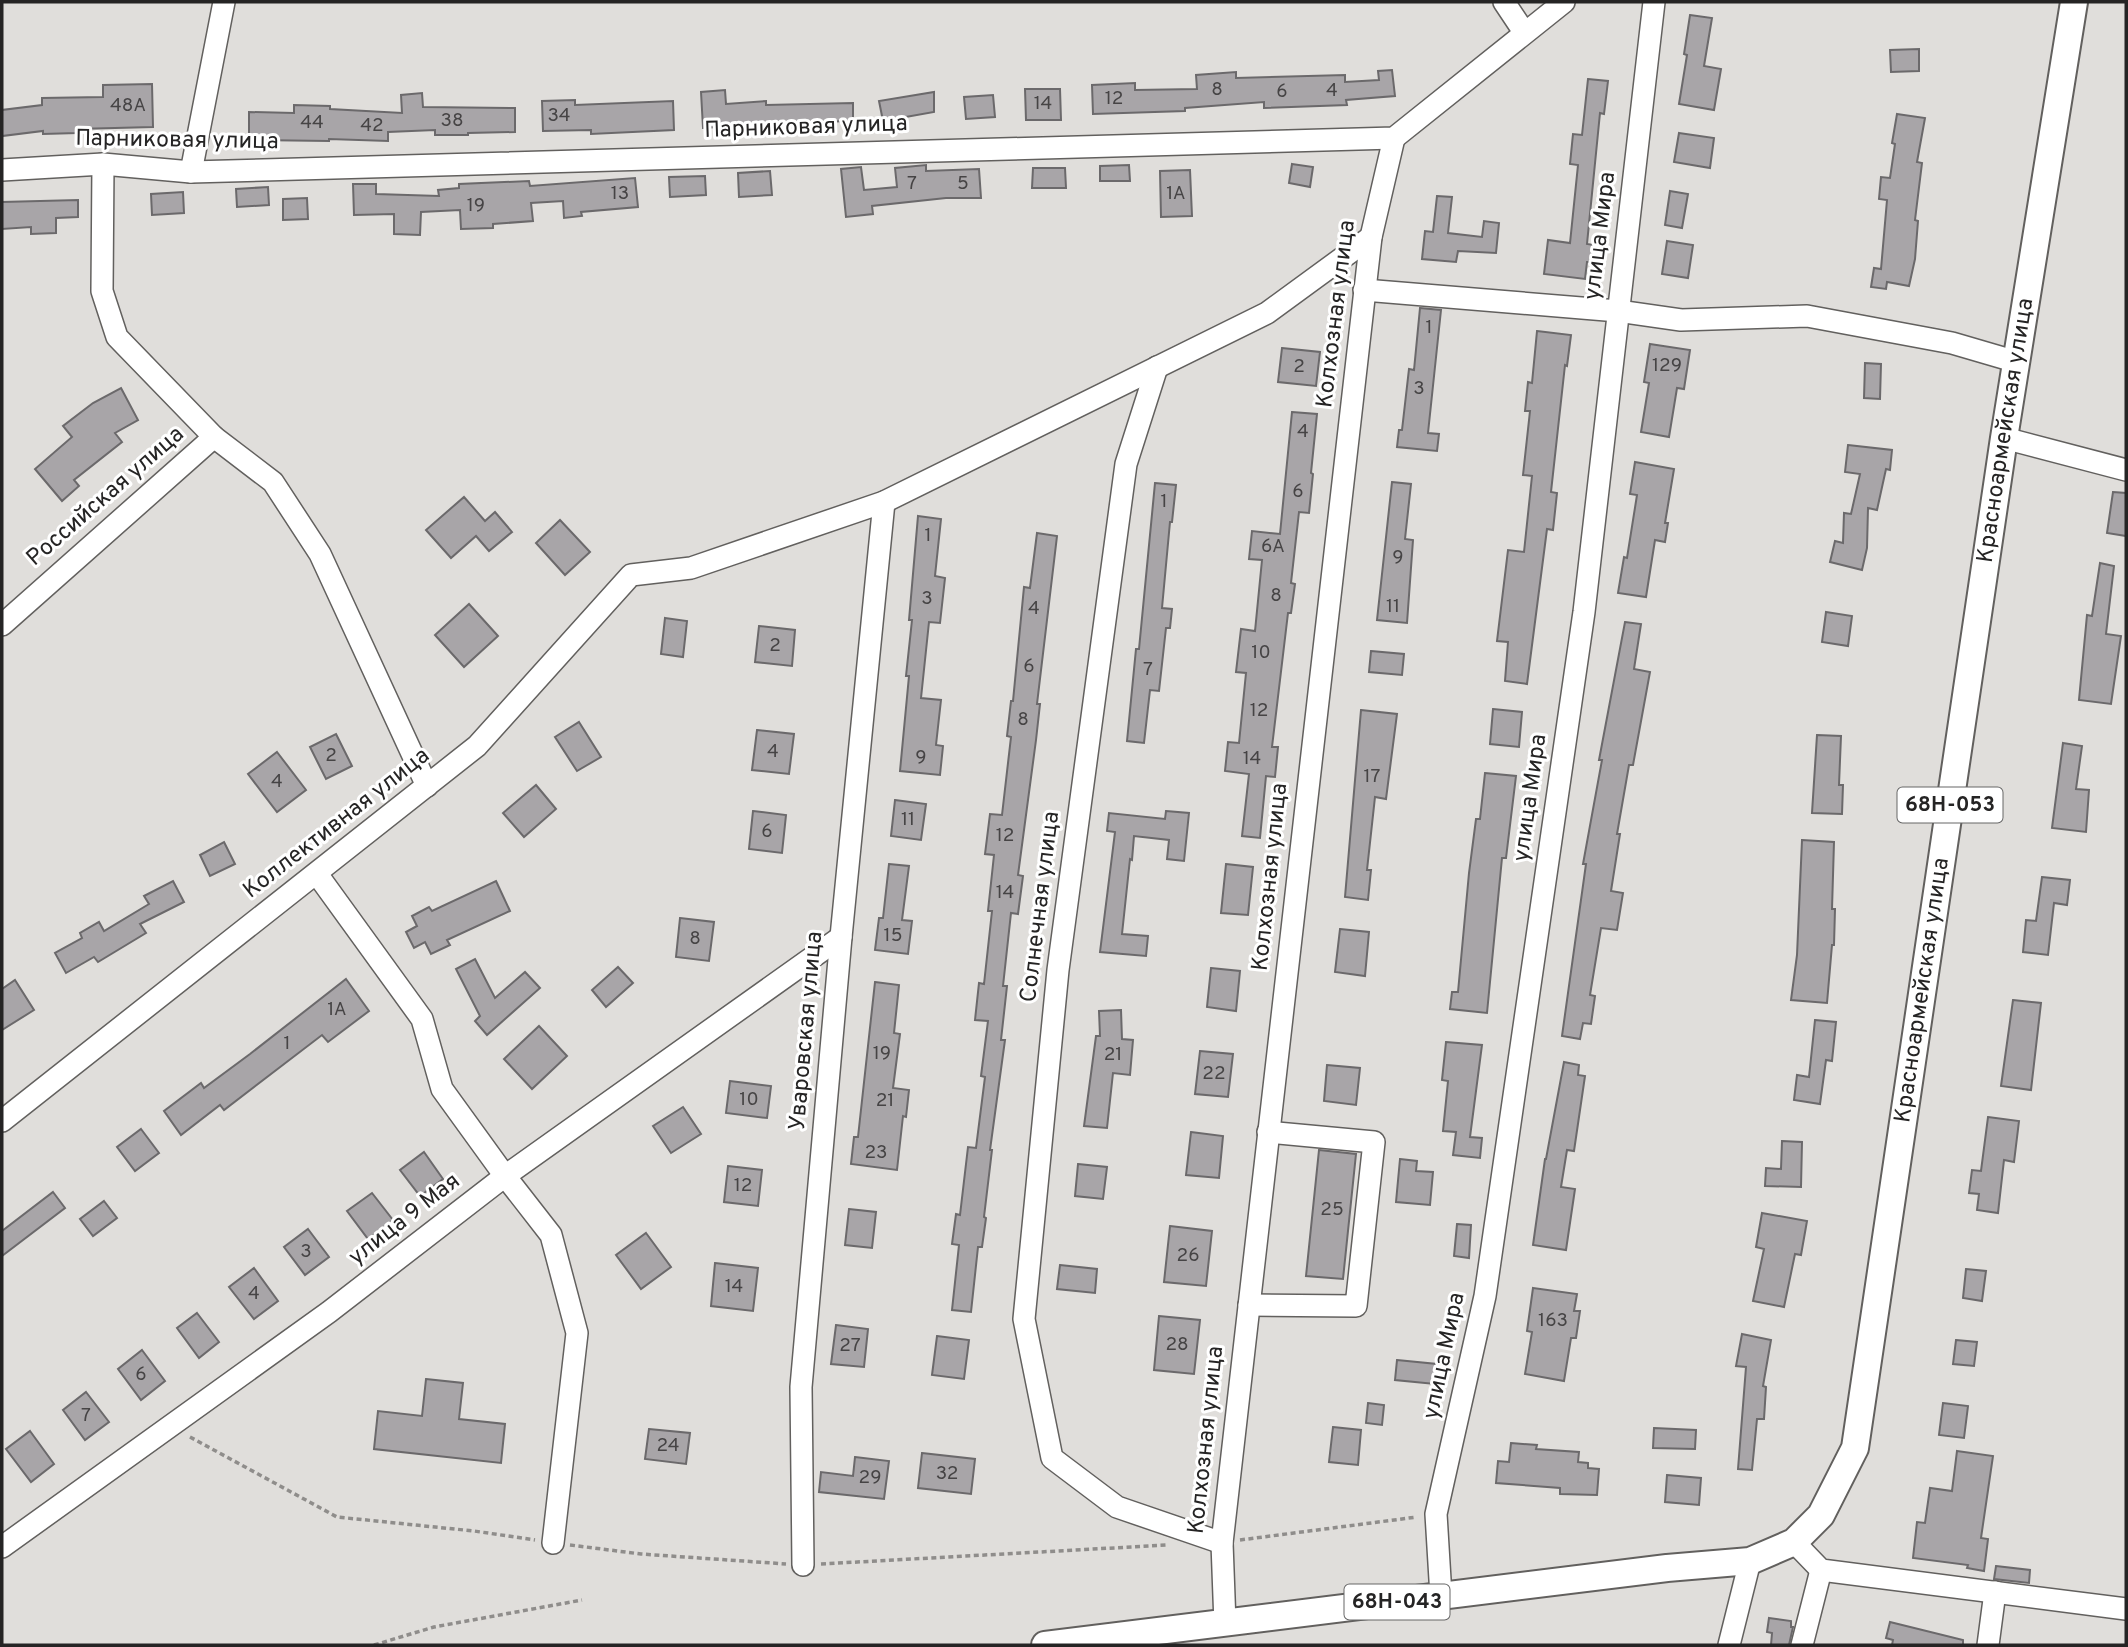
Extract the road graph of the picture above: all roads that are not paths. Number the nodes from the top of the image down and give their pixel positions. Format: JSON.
{"nodes":[{"id":1,"x":225,"y":2,"type":"edge"},
{"id":2,"x":1504,"y":2,"type":"edge"},
{"id":3,"x":1564,"y":2,"type":"edge"},
{"id":4,"x":1654,"y":2,"type":"edge"},
{"id":5,"x":2074,"y":2,"type":"edge"},
{"id":6,"x":1524,"y":32,"type":"junction"},
{"id":7,"x":1394,"y":138,"type":"junction"},
{"id":8,"x":103,"y":164,"type":"junction"},
{"id":9,"x":2,"y":170,"type":"edge"},
{"id":10,"x":191,"y":172,"type":"junction"},
{"id":11,"x":1371,"y":237,"type":"junction"},
{"id":12,"x":1364,"y":290,"type":"junction"},
{"id":13,"x":1618,"y":312,"type":"junction"},
{"id":14,"x":2017,"y":362,"type":"junction"},
{"id":15,"x":1157,"y":367,"type":"junction"},
{"id":16,"x":214,"y":437,"type":"junction"},
{"id":17,"x":2004,"y":438,"type":"junction"},
{"id":18,"x":2126,"y":470,"type":"edge"},
{"id":19,"x":884,"y":502,"type":"junction"},
{"id":20,"x":2,"y":625,"type":"edge"},
{"id":21,"x":427,"y":786,"type":"junction"},
{"id":22,"x":317,"y":874,"type":"junction"},
{"id":23,"x":841,"y":937,"type":"junction"},
{"id":24,"x":2,"y":1121,"type":"edge"},
{"id":25,"x":1268,"y":1132,"type":"junction"},
{"id":26,"x":505,"y":1176,"type":"junction"},
{"id":27,"x":1249,"y":1305,"type":"junction"},
{"id":28,"x":1794,"y":1542,"type":"junction"},
{"id":29,"x":553,"y":1543,"type":"dead end"},
{"id":30,"x":1222,"y":1543,"type":"junction"},
{"id":31,"x":2,"y":1547,"type":"edge"},
{"id":32,"x":1750,"y":1562,"type":"junction"},
{"id":33,"x":803,"y":1565,"type":"dead end"},
{"id":34,"x":1821,"y":1570,"type":"junction"},
{"id":35,"x":1995,"y":1592,"type":"junction"},
{"id":36,"x":1441,"y":1596,"type":"junction"},
{"id":37,"x":2126,"y":1609,"type":"edge"},
{"id":38,"x":1224,"y":1624,"type":"junction"},
{"id":39,"x":1045,"y":1645,"type":"edge"},
{"id":40,"x":1730,"y":1645,"type":"edge"},
{"id":41,"x":1802,"y":1645,"type":"edge"},
{"id":42,"x":1988,"y":1645,"type":"edge"}],
"edges":[{"from":1,"to":10,"type":"street"},
{"from":2,"to":6,"type":"street"},
{"from":3,"to":6,"type":"street"},
{"from":4,"to":13,"type":"street","name":"улица Мира"},
{"from":5,"to":14,"type":"main road","name":"Красноармейская улица","number":"68Н-053"},
{"from":6,"to":7,"type":"street"},
{"from":7,"to":10,"type":"street","name":"Парниковая улица"},
{"from":7,"to":11,"type":"street","name":"Колхозная улица"},
{"from":8,"to":9,"type":"street","name":"Парниковая улица"},
{"from":8,"to":10,"type":"street","name":"Парниковая улица"},
{"from":8,"to":16,"type":"street"},
{"from":11,"to":12,"type":"street","name":"Колхозная улица"},
{"from":11,"to":15,"type":"street","name":"Коллективная улица"},
{"from":12,"to":13,"type":"street"},
{"from":12,"to":25,"type":"street","name":"Колхозная улица"},
{"from":13,"to":14,"type":"street"},
{"from":13,"to":36,"type":"street","name":"улица Мира"},
{"from":14,"to":17,"type":"main road","name":"Красноармейская улица","number":"68Н-053"},
{"from":15,"to":19,"type":"street","name":"Коллективная улица"},
{"from":15,"to":30,"type":"street","name":"Солнечная улица"},
{"from":16,"to":20,"type":"street","name":"Российская улица"},
{"from":16,"to":21,"type":"street"},
{"from":17,"to":18,"type":"street"},
{"from":17,"to":28,"type":"main road","name":"Красноармейская улица","number":"68Н-053"},
{"from":19,"to":21,"type":"street","name":"Коллективная улица"},
{"from":19,"to":23,"type":"street","name":"Уваровская улица"},
{"from":21,"to":22,"type":"street","name":"Коллективная улица"},
{"from":22,"to":24,"type":"street","name":"Коллективная улица"},
{"from":22,"to":26,"type":"street"},
{"from":23,"to":26,"type":"street","name":"улица 9 Мая"},
{"from":23,"to":33,"type":"street","name":"Уваровская улица"},
{"from":25,"to":27,"type":"street","name":"Колхозная улица"},
{"from":25,"to":27,"type":"street"},
{"from":26,"to":29,"type":"street"},
{"from":26,"to":31,"type":"street","name":"улица 9 Мая"},
{"from":27,"to":30,"type":"street","name":"Колхозная улица"},
{"from":28,"to":32,"type":"main road","name":"Красноармейская улица","number":"68Н-053"},
{"from":28,"to":34,"type":"street"},
{"from":30,"to":38,"type":"street","name":"Колхозная улица"},
{"from":32,"to":36,"type":"main road","number":"68Н-043"},
{"from":32,"to":40,"type":"street"},
{"from":34,"to":35,"type":"street"},
{"from":34,"to":41,"type":"street"},
{"from":35,"to":37,"type":"street"},
{"from":35,"to":42,"type":"street"},
{"from":36,"to":38,"type":"main road","number":"68Н-043"},
{"from":38,"to":39,"type":"main road","number":"68Н-043"}]}
